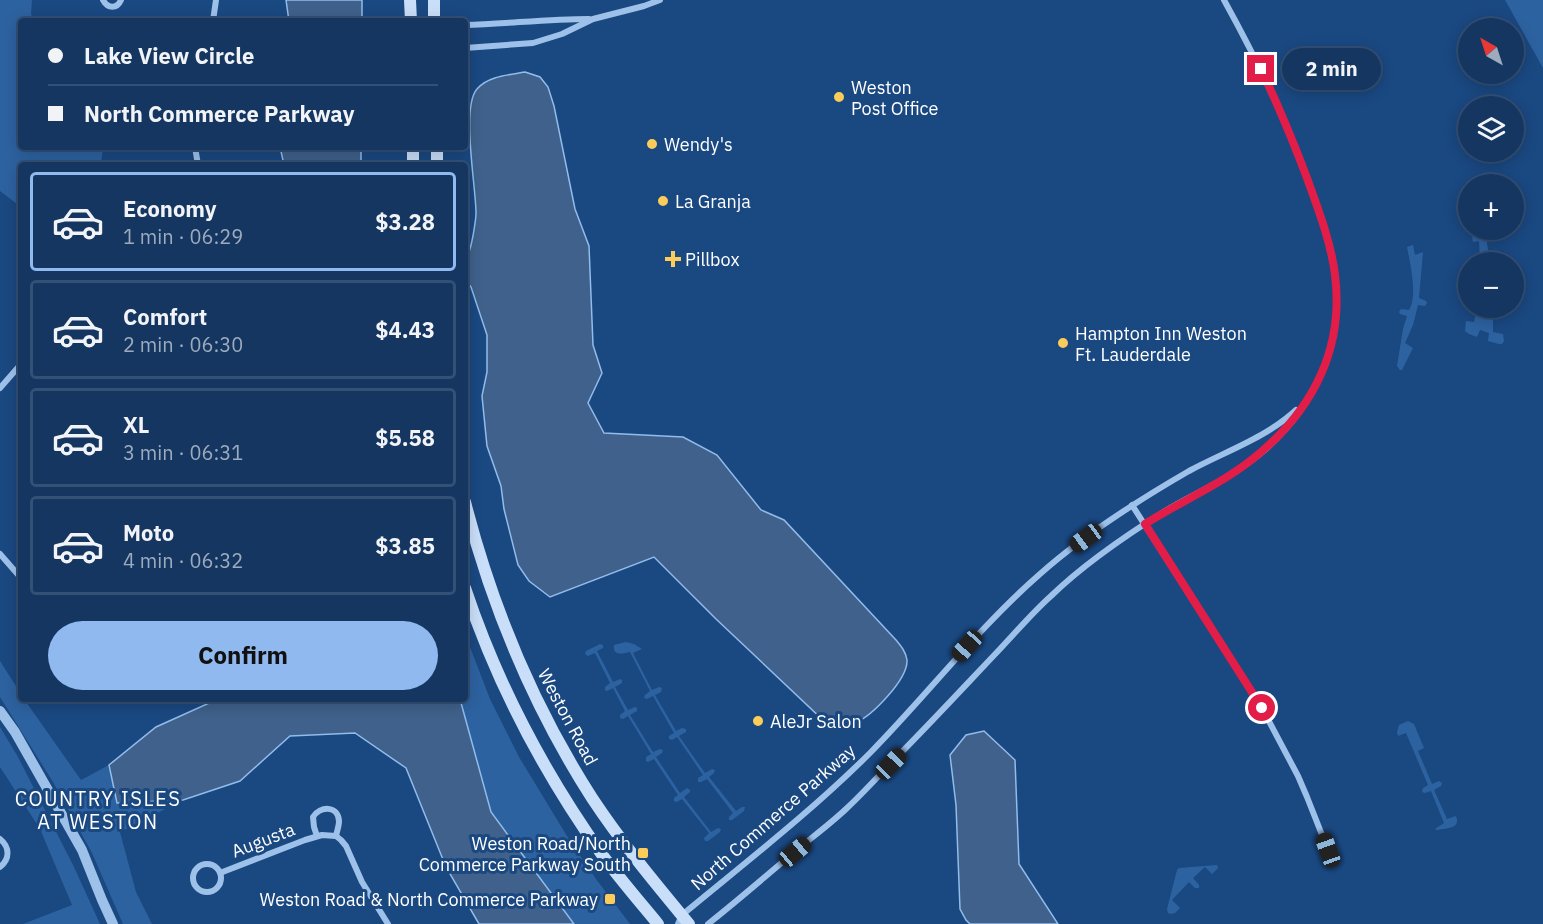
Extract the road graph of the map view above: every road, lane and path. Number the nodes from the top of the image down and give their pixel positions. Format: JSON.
{"nodes":[{"id":1,"x":103,"y":0,"type":"edge"},
{"id":2,"x":122,"y":0,"type":"edge"},
{"id":3,"x":216,"y":0,"type":"edge"},
{"id":4,"x":410,"y":0,"type":"edge"},
{"id":5,"x":434,"y":0,"type":"edge"},
{"id":6,"x":660,"y":0,"type":"edge"},
{"id":7,"x":1224,"y":0,"type":"edge"},
{"id":8,"x":213,"y":18,"type":"edge"},
{"id":9,"x":411,"y":18,"type":"edge"},
{"id":10,"x":434,"y":18,"type":"edge"},
{"id":11,"x":592,"y":19,"type":"junction"},
{"id":12,"x":468,"y":25,"type":"edge"},
{"id":13,"x":468,"y":48,"type":"edge"},
{"id":14,"x":18,"y":367,"type":"edge"},
{"id":15,"x":0,"y":388,"type":"edge"},
{"id":16,"x":1307,"y":400,"type":"junction"},
{"id":17,"x":1132,"y":505,"type":"junction"},
{"id":18,"x":468,"y":513,"type":"edge"},
{"id":19,"x":1145,"y":524,"type":"junction"},
{"id":20,"x":0,"y":554,"type":"edge"},
{"id":21,"x":18,"y":575,"type":"edge"},
{"id":22,"x":468,"y":596,"type":"edge"},
{"id":23,"x":0,"y":711,"type":"edge"},
{"id":24,"x":317,"y":836,"type":"junction"},
{"id":25,"x":336,"y":836,"type":"junction"},
{"id":26,"x":0,"y":839,"type":"edge"},
{"id":27,"x":1328,"y":850,"type":"dead end"},
{"id":28,"x":0,"y":867,"type":"edge"},
{"id":29,"x":220,"y":873,"type":"junction"},
{"id":30,"x":683,"y":921,"type":"edge"},
{"id":31,"x":113,"y":924,"type":"edge"},
{"id":32,"x":388,"y":924,"type":"edge"},
{"id":33,"x":657,"y":924,"type":"edge"},
{"id":34,"x":708,"y":924,"type":"edge"}],
"edges":[{"from":1,"to":2,"type":"street"},
{"from":3,"to":8,"type":"street"},
{"from":4,"to":9,"type":"main road"},
{"from":5,"to":10,"type":"main road"},
{"from":6,"to":11,"type":"street"},
{"from":7,"to":16,"type":"street","name":"North Commerce Parkway"},
{"from":11,"to":12,"type":"street"},
{"from":11,"to":13,"type":"street"},
{"from":14,"to":15,"type":"street"},
{"from":16,"to":17,"type":"street","name":"North Commerce Parkway"},
{"from":16,"to":19,"type":"street","name":"North Commerce Parkway"},
{"from":17,"to":19,"type":"street"},
{"from":17,"to":30,"type":"street","name":"North Commerce Parkway"},
{"from":18,"to":30,"type":"main road","name":"Weston Road"},
{"from":19,"to":27,"type":"street"},
{"from":19,"to":34,"type":"street","name":"North Commerce Parkway"},
{"from":20,"to":21,"type":"street"},
{"from":22,"to":33,"type":"main road"},
{"from":23,"to":31,"type":"street"},
{"from":24,"to":25,"type":"street"},
{"from":24,"to":25,"type":"street"},
{"from":24,"to":29,"type":"street","name":"Augusta"},
{"from":25,"to":32,"type":"street"},
{"from":26,"to":28,"type":"street"},
{"from":29,"to":29,"type":"street","name":"Augusta"}]}
